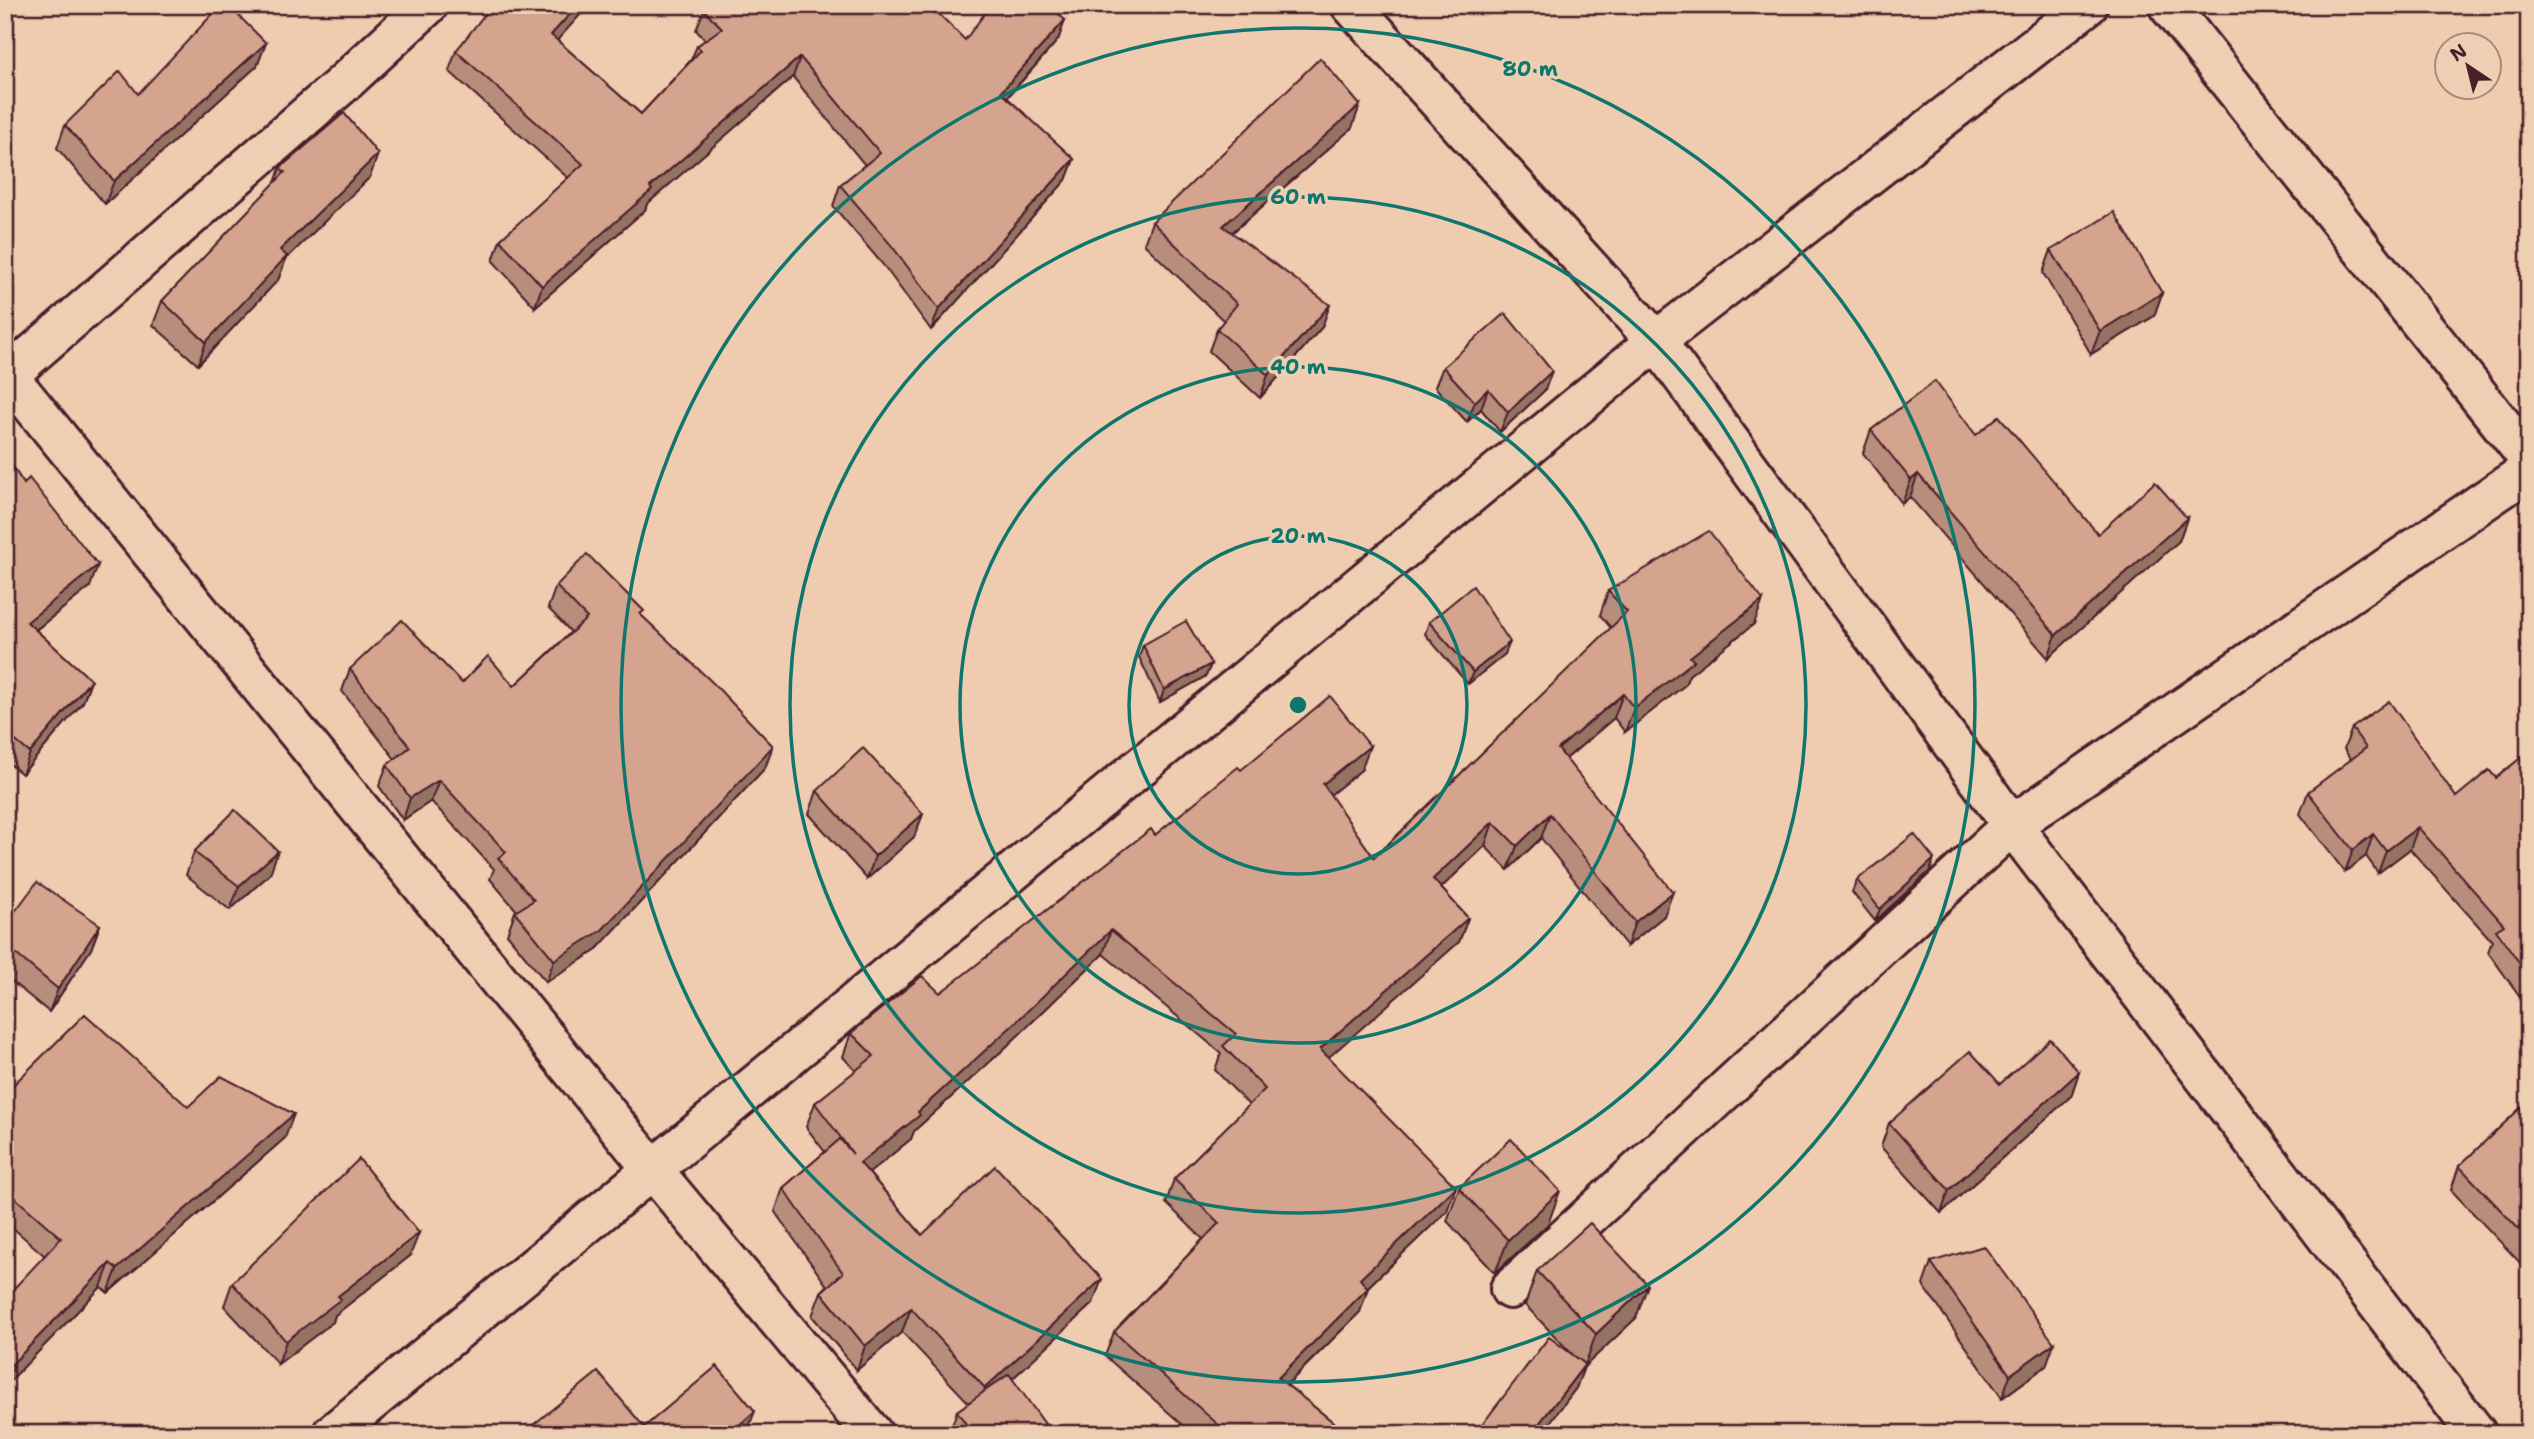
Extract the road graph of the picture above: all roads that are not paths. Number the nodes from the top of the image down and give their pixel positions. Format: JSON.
{"nodes":[{"id":1,"x":428,"y":5,"type":"edge"},
{"id":2,"x":1351,"y":5,"type":"edge"},
{"id":3,"x":2088,"y":5,"type":"edge"},
{"id":4,"x":2168,"y":5,"type":"edge"},
{"id":5,"x":1656,"y":341,"type":"junction"},
{"id":6,"x":6,"y":375,"type":"edge"},
{"id":7,"x":2529,"y":459,"type":"edge"},
{"id":8,"x":2529,"y":470,"type":"edge"},
{"id":9,"x":2012,"y":825,"type":"junction"},
{"id":10,"x":653,"y":1170,"type":"junction"},
{"id":11,"x":1510,"y":1289,"type":"dead end"},
{"id":12,"x":332,"y":1434,"type":"edge"},
{"id":13,"x":873,"y":1434,"type":"edge"},
{"id":14,"x":2477,"y":1434,"type":"edge"}],
"edges":[{"from":1,"to":6,"type":"street"},
{"from":2,"to":5,"type":"street"},
{"from":3,"to":5,"type":"street"},
{"from":4,"to":7,"type":"street"},
{"from":5,"to":9,"type":"street"},
{"from":5,"to":10,"type":"street"},
{"from":6,"to":10,"type":"street"},
{"from":8,"to":9,"type":"street"},
{"from":9,"to":11,"type":"street"},
{"from":9,"to":14,"type":"street"},
{"from":10,"to":12,"type":"street"},
{"from":10,"to":13,"type":"street"}]}
